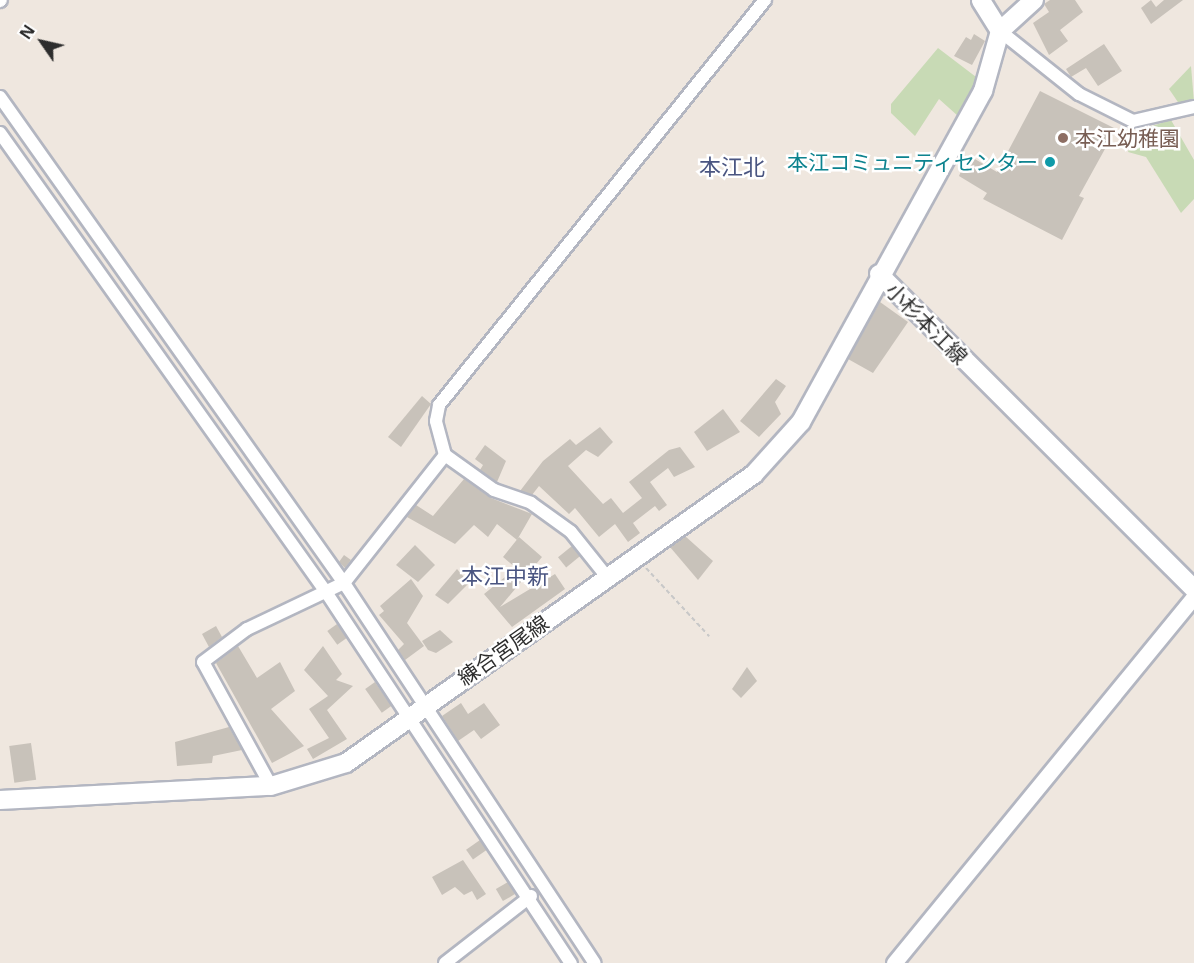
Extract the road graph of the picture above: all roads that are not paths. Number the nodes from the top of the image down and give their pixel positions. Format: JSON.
{"nodes":[{"id":1,"x":765,"y":0,"type":"edge"},
{"id":2,"x":981,"y":0,"type":"edge"},
{"id":3,"x":1034,"y":0,"type":"edge"},
{"id":4,"x":1000,"y":31,"type":"junction"},
{"id":5,"x":0,"y":98,"type":"edge"},
{"id":6,"x":1194,"y":107,"type":"edge"},
{"id":7,"x":0,"y":133,"type":"edge"},
{"id":8,"x":879,"y":274,"type":"junction"},
{"id":9,"x":445,"y":455,"type":"junction"},
{"id":10,"x":607,"y":577,"type":"junction"},
{"id":11,"x":344,"y":583,"type":"junction"},
{"id":12,"x":1194,"y":589,"type":"edge"},
{"id":13,"x":326,"y":592,"type":"junction"},
{"id":14,"x":1194,"y":596,"type":"edge"},
{"id":15,"x":424,"y":705,"type":"junction"},
{"id":16,"x":408,"y":718,"type":"junction"},
{"id":17,"x":271,"y":786,"type":"junction"},
{"id":18,"x":0,"y":800,"type":"edge"},
{"id":19,"x":531,"y":897,"type":"junction"},
{"id":20,"x":445,"y":963,"type":"edge"},
{"id":21,"x":571,"y":963,"type":"edge"},
{"id":22,"x":595,"y":963,"type":"edge"},
{"id":23,"x":894,"y":963,"type":"edge"}],
"edges":[{"from":1,"to":9,"type":"street"},
{"from":2,"to":4,"type":"main road"},
{"from":3,"to":4,"type":"main road"},
{"from":4,"to":6,"type":"street"},
{"from":4,"to":8,"type":"main road","name":"小杉本江線"},
{"from":5,"to":11,"type":"street"},
{"from":7,"to":13,"type":"street"},
{"from":8,"to":10,"type":"main road","name":"練合宮尾線"},
{"from":8,"to":12,"type":"main road","name":"小杉本江線"},
{"from":9,"to":10,"type":"street"},
{"from":9,"to":11,"type":"street"},
{"from":10,"to":15,"type":"main road","name":"練合宮尾線"},
{"from":11,"to":13,"type":"street"},
{"from":11,"to":15,"type":"street"},
{"from":13,"to":16,"type":"street"},
{"from":13,"to":17,"type":"street"},
{"from":14,"to":23,"type":"street"},
{"from":15,"to":16,"type":"main road","name":"練合宮尾線"},
{"from":15,"to":22,"type":"street"},
{"from":16,"to":17,"type":"main road","name":"練合宮尾線"},
{"from":16,"to":19,"type":"street"},
{"from":17,"to":18,"type":"main road","name":"練合宮尾線"},
{"from":19,"to":20,"type":"street"},
{"from":19,"to":21,"type":"street"}]}
